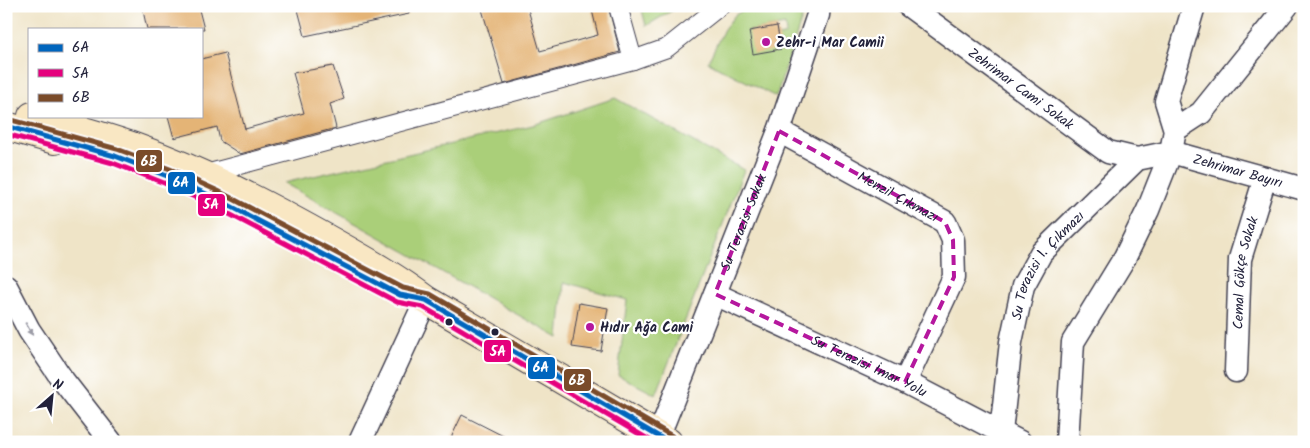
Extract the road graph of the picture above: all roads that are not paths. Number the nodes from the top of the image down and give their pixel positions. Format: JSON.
{"nodes":[{"id":1,"x":618,"y":6,"type":"edge"},
{"id":2,"x":720,"y":6,"type":"edge"},
{"id":3,"x":819,"y":6,"type":"edge"},
{"id":4,"x":909,"y":6,"type":"edge"},
{"id":5,"x":1194,"y":6,"type":"edge"},
{"id":6,"x":1288,"y":6,"type":"edge"},
{"id":7,"x":633,"y":60,"type":"junction"},
{"id":8,"x":6,"y":109,"type":"edge"},
{"id":9,"x":28,"y":115,"type":"edge"},
{"id":10,"x":37,"y":118,"type":"edge"},
{"id":11,"x":6,"y":126,"type":"edge"},
{"id":12,"x":779,"y":131,"type":"junction"},
{"id":13,"x":1173,"y":141,"type":"junction"},
{"id":14,"x":1137,"y":159,"type":"junction"},
{"id":15,"x":202,"y":176,"type":"junction"},
{"id":16,"x":1265,"y":178,"type":"junction"},
{"id":17,"x":1304,"y":189,"type":"edge"},
{"id":18,"x":6,"y":286,"type":"edge"},
{"id":19,"x":716,"y":294,"type":"junction"},
{"id":20,"x":426,"y":300,"type":"junction"},
{"id":21,"x":1236,"y":371,"type":"dead end"},
{"id":22,"x":905,"y":382,"type":"junction"},
{"id":23,"x":1011,"y":437,"type":"edge"},
{"id":24,"x":664,"y":439,"type":"edge"},
{"id":25,"x":111,"y":442,"type":"edge"},
{"id":26,"x":360,"y":442,"type":"edge"},
{"id":27,"x":1067,"y":442,"type":"edge"}],
"edges":[{"from":1,"to":7,"type":"street"},
{"from":2,"to":7,"type":"street"},
{"from":3,"to":12,"type":"street","name":"Su Terazisi Sokak"},
{"from":4,"to":14,"type":"street","name":"Zehrimar Cami Sokak"},
{"from":5,"to":13,"type":"street"},
{"from":6,"to":13,"type":"street"},
{"from":7,"to":15,"type":"street"},
{"from":8,"to":9,"type":"main road"},
{"from":10,"to":15,"type":"main road"},
{"from":11,"to":20,"type":"main road"},
{"from":12,"to":19,"type":"street","name":"Su Terazisi Sokak"},
{"from":12,"to":22,"type":"street","name":"Menzil Çıkmazı"},
{"from":13,"to":14,"type":"street"},
{"from":13,"to":16,"type":"street","name":"Zehrimar Bayırı"},
{"from":13,"to":27,"type":"street"},
{"from":14,"to":23,"type":"street","name":"Su Terazisi 1. Çıkmazı"},
{"from":15,"to":20,"type":"main road"},
{"from":16,"to":17,"type":"street","name":"Zehrimar Bayırı"},
{"from":16,"to":21,"type":"street","name":"Cemal Gökçe Sokak"},
{"from":18,"to":25,"type":"street","one_way":true},
{"from":19,"to":22,"type":"street","name":"Su Terazisi İmar Yolu"},
{"from":19,"to":24,"type":"street","name":"Su Terazisi Sokak"},
{"from":20,"to":24,"type":"main road"},
{"from":20,"to":26,"type":"street"},
{"from":22,"to":23,"type":"street","name":"Su Terazisi İmar Yolu"}]}
